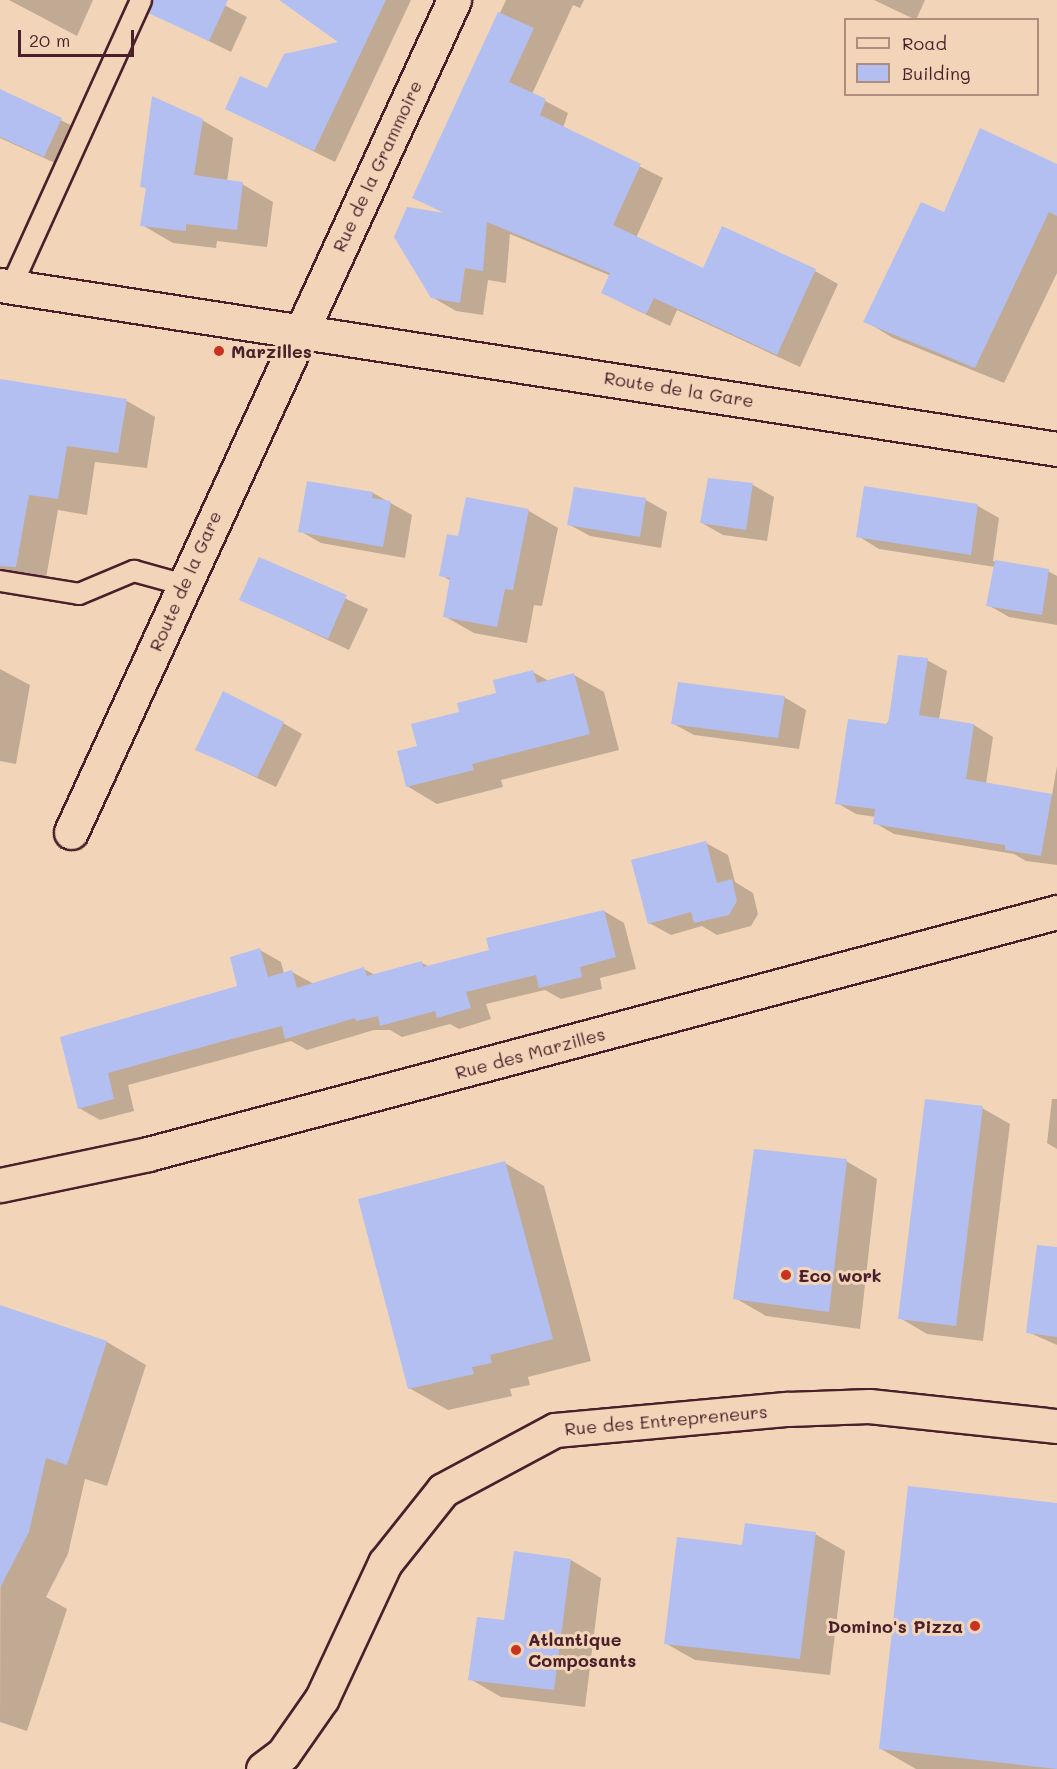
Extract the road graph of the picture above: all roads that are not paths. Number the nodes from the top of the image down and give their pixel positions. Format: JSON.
{"nodes":[{"id":1,"x":141,"y":0,"type":"edge"},
{"id":2,"x":454,"y":0,"type":"edge"},
{"id":3,"x":6,"y":286,"type":"edge"},
{"id":4,"x":301,"y":331,"type":"junction"},
{"id":5,"x":1057,"y":449,"type":"edge"},
{"id":6,"x":0,"y":581,"type":"edge"},
{"id":7,"x":184,"y":585,"type":"junction"},
{"id":8,"x":71,"y":832,"type":"dead end"},
{"id":9,"x":1057,"y":912,"type":"edge"},
{"id":10,"x":0,"y":1185,"type":"edge"},
{"id":11,"x":1057,"y":1426,"type":"edge"},
{"id":12,"x":263,"y":1769,"type":"edge"}],
"edges":[{"from":1,"to":3,"type":"lane"},
{"from":2,"to":4,"type":"street","name":"Rue de la Grammoire"},
{"from":3,"to":4,"type":"street","name":"Route de la Gare"},
{"from":4,"to":5,"type":"street","name":"Route de la Gare"},
{"from":4,"to":7,"type":"street","name":"Route de la Gare"},
{"from":6,"to":7,"type":"lane"},
{"from":7,"to":8,"type":"street","name":"Route de la Gare"},
{"from":9,"to":10,"type":"street","name":"Rue des Marzilles"},
{"from":11,"to":12,"type":"street","name":"Rue des Entrepreneurs"}]}
